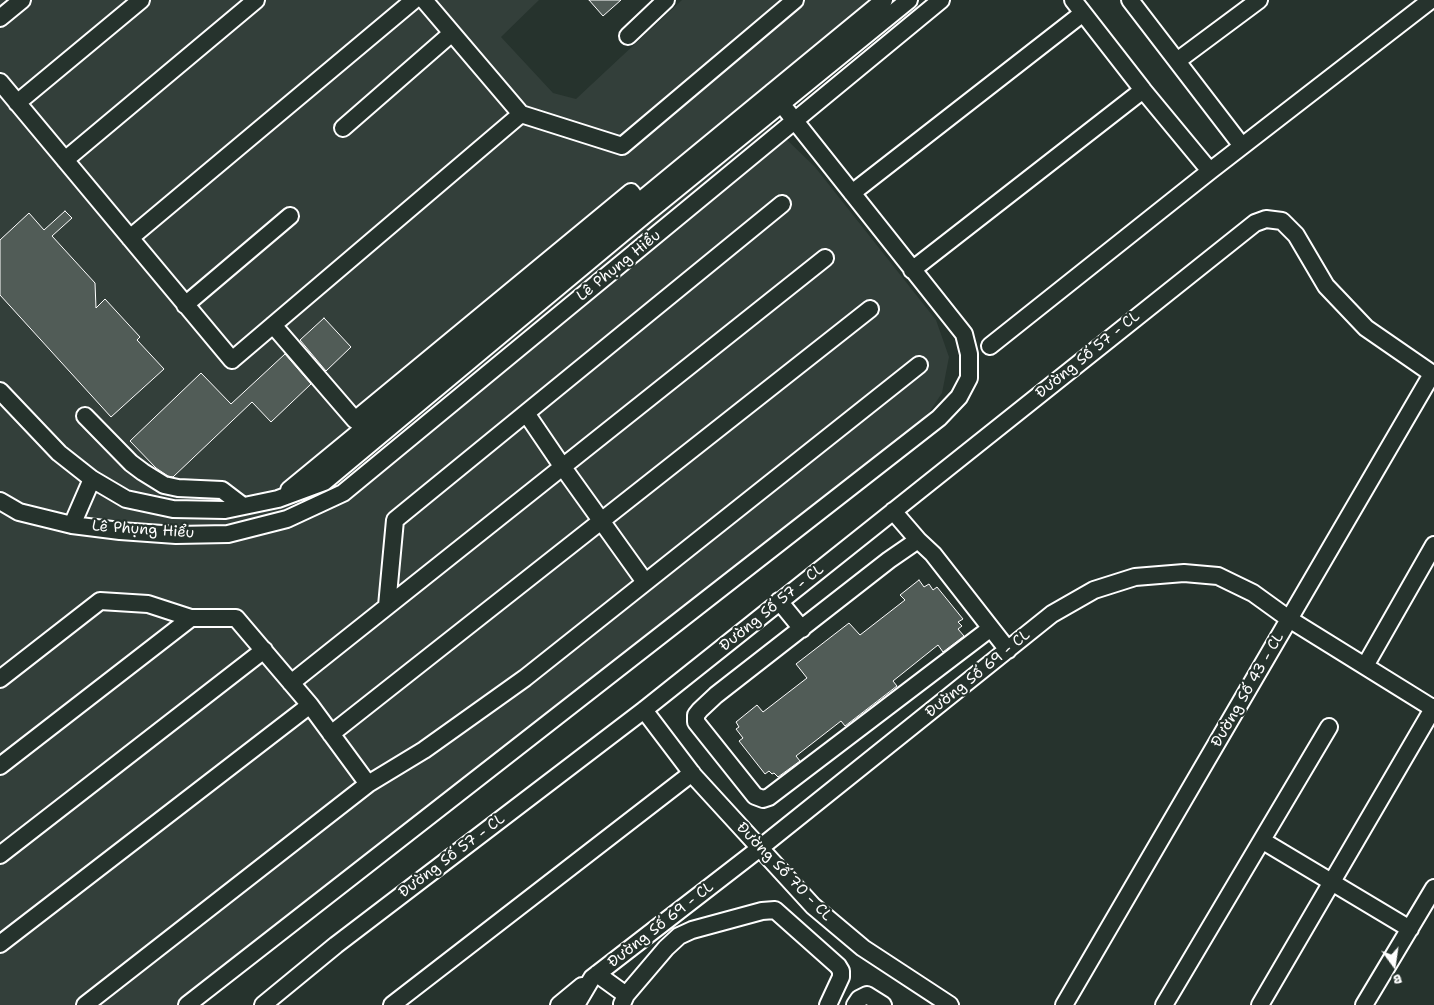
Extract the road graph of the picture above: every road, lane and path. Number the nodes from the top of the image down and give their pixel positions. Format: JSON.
{"nodes":[{"id":1,"x":22,"y":0,"type":"edge"},
{"id":2,"x":141,"y":0,"type":"edge"},
{"id":3,"x":256,"y":0,"type":"edge"},
{"id":4,"x":414,"y":0,"type":"edge"},
{"id":5,"x":424,"y":0,"type":"edge"},
{"id":6,"x":666,"y":0,"type":"edge"},
{"id":7,"x":795,"y":0,"type":"edge"},
{"id":8,"x":884,"y":0,"type":"edge"},
{"id":9,"x":909,"y":0,"type":"edge"},
{"id":10,"x":930,"y":0,"type":"edge"},
{"id":11,"x":941,"y":0,"type":"edge"},
{"id":12,"x":1130,"y":0,"type":"edge"},
{"id":13,"x":1259,"y":0,"type":"edge"},
{"id":14,"x":1431,"y":0,"type":"edge"},
{"id":15,"x":1078,"y":6,"type":"edge"},
{"id":16,"x":0,"y":18,"type":"edge"},
{"id":17,"x":452,"y":33,"type":"junction"},
{"id":18,"x":628,"y":36,"type":"dead end"},
{"id":19,"x":1177,"y":61,"type":"junction"},
{"id":20,"x":0,"y":82,"type":"edge"},
{"id":21,"x":1143,"y":90,"type":"junction"},
{"id":22,"x":17,"y":103,"type":"junction"},
{"id":23,"x":784,"y":108,"type":"junction"},
{"id":24,"x":520,"y":114,"type":"junction"},
{"id":25,"x":342,"y":128,"type":"dead end"},
{"id":26,"x":1242,"y":146,"type":"junction"},
{"id":27,"x":65,"y":160,"type":"junction"},
{"id":28,"x":1210,"y":171,"type":"junction"},
{"id":29,"x":852,"y":193,"type":"junction"},
{"id":30,"x":782,"y":204,"type":"dead end"},
{"id":31,"x":290,"y":216,"type":"dead end"},
{"id":32,"x":650,"y":218,"type":"junction"},
{"id":33,"x":130,"y":238,"type":"junction"},
{"id":34,"x":825,"y":258,"type":"dead end"},
{"id":35,"x":912,"y":270,"type":"junction"},
{"id":36,"x":185,"y":305,"type":"junction"},
{"id":37,"x":870,"y":309,"type":"dead end"},
{"id":38,"x":273,"y":325,"type":"junction"},
{"id":39,"x":990,"y":346,"type":"dead end"},
{"id":40,"x":919,"y":365,"type":"dead end"},
{"id":41,"x":1433,"y":375,"type":"edge"},
{"id":42,"x":0,"y":391,"type":"edge"},
{"id":43,"x":526,"y":412,"type":"junction"},
{"id":44,"x":85,"y":416,"type":"dead end"},
{"id":45,"x":562,"y":466,"type":"junction"},
{"id":46,"x":92,"y":479,"type":"junction"},
{"id":47,"x":0,"y":501,"type":"edge"},
{"id":48,"x":243,"y":506,"type":"junction"},
{"id":49,"x":893,"y":511,"type":"junction"},
{"id":50,"x":601,"y":521,"type":"junction"},
{"id":51,"x":72,"y":525,"type":"junction"},
{"id":52,"x":918,"y":540,"type":"junction"},
{"id":53,"x":1434,"y":545,"type":"edge"},
{"id":54,"x":645,"y":582,"type":"junction"},
{"id":55,"x":780,"y":602,"type":"junction"},
{"id":56,"x":387,"y":606,"type":"junction"},
{"id":57,"x":191,"y":618,"type":"junction"},
{"id":58,"x":1289,"y":619,"type":"junction"},
{"id":59,"x":991,"y":628,"type":"junction"},
{"id":60,"x":802,"y":629,"type":"junction"},
{"id":61,"x":264,"y":650,"type":"junction"},
{"id":62,"x":1008,"y":650,"type":"junction"},
{"id":63,"x":1365,"y":666,"type":"junction"},
{"id":64,"x":0,"y":679,"type":"edge"},
{"id":65,"x":292,"y":683,"type":"junction"},
{"id":66,"x":310,"y":705,"type":"junction"},
{"id":67,"x":1434,"y":708,"type":"edge"},
{"id":68,"x":644,"y":710,"type":"junction"},
{"id":69,"x":1329,"y":728,"type":"dead end"},
{"id":70,"x":331,"y":734,"type":"junction"},
{"id":71,"x":0,"y":766,"type":"edge"},
{"id":72,"x":692,"y":773,"type":"junction"},
{"id":73,"x":368,"y":784,"type":"junction"},
{"id":74,"x":1263,"y":841,"type":"junction"},
{"id":75,"x":760,"y":848,"type":"junction"},
{"id":76,"x":0,"y":855,"type":"edge"},
{"id":77,"x":1332,"y":882,"type":"junction"},
{"id":78,"x":1434,"y":888,"type":"edge"},
{"id":79,"x":1410,"y":929,"type":"junction"},
{"id":80,"x":0,"y":944,"type":"edge"},
{"id":81,"x":594,"y":976,"type":"junction"},
{"id":82,"x":929,"y":999,"type":"edge"},
{"id":83,"x":624,"y":1000,"type":"edge"},
{"id":84,"x":85,"y":1005,"type":"edge"},
{"id":85,"x":187,"y":1005,"type":"edge"},
{"id":86,"x":263,"y":1005,"type":"edge"},
{"id":87,"x":392,"y":1005,"type":"edge"},
{"id":88,"x":558,"y":1005,"type":"edge"},
{"id":89,"x":576,"y":1005,"type":"edge"},
{"id":90,"x":828,"y":1005,"type":"edge"},
{"id":91,"x":855,"y":1005,"type":"edge"},
{"id":92,"x":883,"y":1005,"type":"edge"},
{"id":93,"x":950,"y":1005,"type":"edge"},
{"id":94,"x":1064,"y":1005,"type":"edge"},
{"id":95,"x":1164,"y":1005,"type":"edge"},
{"id":96,"x":1260,"y":1005,"type":"edge"},
{"id":97,"x":1364,"y":1005,"type":"edge"}],
"edges":[{"from":1,"to":16,"type":"street"},
{"from":2,"to":22,"type":"street"},
{"from":3,"to":27,"type":"street"},
{"from":4,"to":33,"type":"street"},
{"from":5,"to":17,"type":"street"},
{"from":6,"to":18,"type":"street"},
{"from":7,"to":24,"type":"street"},
{"from":8,"to":23,"type":"street","name":"Lê Phụng Hiểu"},
{"from":9,"to":23,"type":"street","name":"Lê Phụng Hiểu"},
{"from":10,"to":23,"type":"street","name":"Lê Phụng Hiểu"},
{"from":11,"to":23,"type":"street","name":"Lê Phụng Hiểu"},
{"from":12,"to":19,"type":"street"},
{"from":13,"to":19,"type":"street"},
{"from":14,"to":26,"type":"street"},
{"from":15,"to":21,"type":"street"},
{"from":15,"to":29,"type":"street"},
{"from":17,"to":24,"type":"street"},
{"from":17,"to":25,"type":"street"},
{"from":19,"to":26,"type":"street"},
{"from":20,"to":22,"type":"street"},
{"from":21,"to":28,"type":"street"},
{"from":21,"to":35,"type":"street"},
{"from":22,"to":27,"type":"street"},
{"from":23,"to":29,"type":"street"},
{"from":23,"to":32,"type":"street","name":"Lê Phụng Hiểu"},
{"from":23,"to":32,"type":"street","name":"Lê Phụng Hiểu"},
{"from":24,"to":38,"type":"street"},
{"from":26,"to":28,"type":"street"},
{"from":27,"to":33,"type":"street"},
{"from":28,"to":39,"type":"street"},
{"from":29,"to":35,"type":"street"},
{"from":30,"to":43,"type":"street"},
{"from":31,"to":36,"type":"street"},
{"from":32,"to":38,"type":"street"},
{"from":32,"to":48,"type":"street","name":"Lê Phụng Hiểu"},
{"from":32,"to":51,"type":"street","name":"Lê Phụng Hiểu"},
{"from":33,"to":36,"type":"street"},
{"from":34,"to":45,"type":"street"},
{"from":35,"to":85,"type":"street"},
{"from":36,"to":38,"type":"street"},
{"from":37,"to":50,"type":"street"},
{"from":40,"to":54,"type":"street"},
{"from":41,"to":49,"type":"street","name":"Đường Số 57 - CL"},
{"from":41,"to":58,"type":"street","name":"Đường Số 43 - CL"},
{"from":42,"to":46,"type":"street","name":"Lê Phụng Hiểu"},
{"from":43,"to":45,"type":"street"},
{"from":43,"to":56,"type":"street"},
{"from":44,"to":48,"type":"street"},
{"from":45,"to":50,"type":"street"},
{"from":45,"to":56,"type":"street"},
{"from":46,"to":48,"type":"street","name":"Lê Phụng Hiểu"},
{"from":46,"to":51,"type":"street"},
{"from":47,"to":51,"type":"street","name":"Lê Phụng Hiểu"},
{"from":49,"to":52,"type":"street"},
{"from":49,"to":55,"type":"street","name":"Đường Số 57 - CL"},
{"from":50,"to":54,"type":"street"},
{"from":50,"to":70,"type":"street"},
{"from":52,"to":59,"type":"street"},
{"from":52,"to":60,"type":"street"},
{"from":53,"to":63,"type":"street"},
{"from":54,"to":73,"type":"street"},
{"from":55,"to":60,"type":"street"},
{"from":55,"to":68,"type":"street","name":"Đường Số 57 - CL"},
{"from":56,"to":65,"type":"street"},
{"from":57,"to":61,"type":"street"},
{"from":57,"to":64,"type":"street"},
{"from":57,"to":71,"type":"street"},
{"from":58,"to":62,"type":"street","name":"Đường Số 69 - CL"},
{"from":58,"to":63,"type":"street","name":"Đường Số 69 - CL"},
{"from":58,"to":94,"type":"street","name":"Đường Số 43 - CL"},
{"from":59,"to":60,"type":"street"},
{"from":59,"to":62,"type":"street"},
{"from":61,"to":65,"type":"street"},
{"from":61,"to":76,"type":"street"},
{"from":62,"to":75,"type":"street","name":"Đường Số 69 - CL"},
{"from":63,"to":67,"type":"street","name":"Đường Số 69 - CL"},
{"from":65,"to":66,"type":"street"},
{"from":66,"to":70,"type":"street"},
{"from":66,"to":80,"type":"street"},
{"from":67,"to":77,"type":"street"},
{"from":68,"to":72,"type":"street","name":"Đường Số 70 - CL"},
{"from":68,"to":86,"type":"street","name":"Đường Số 57 - CL"},
{"from":69,"to":74,"type":"street"},
{"from":70,"to":73,"type":"street"},
{"from":72,"to":75,"type":"street","name":"Đường Số 70 - CL"},
{"from":72,"to":87,"type":"street"},
{"from":73,"to":84,"type":"street"},
{"from":74,"to":77,"type":"street"},
{"from":74,"to":95,"type":"street"},
{"from":75,"to":81,"type":"street","name":"Đường Số 69 - CL"},
{"from":75,"to":82,"type":"street","name":"Đường Số 70 - CL"},
{"from":77,"to":79,"type":"street"},
{"from":77,"to":96,"type":"street"},
{"from":78,"to":79,"type":"street"},
{"from":79,"to":97,"type":"street"},
{"from":81,"to":83,"type":"street"},
{"from":81,"to":88,"type":"street"},
{"from":81,"to":89,"type":"street","name":"Đường Số 69 - CL"},
{"from":82,"to":93,"type":"street","name":"Đường Số 70 - CL"},
{"from":83,"to":90,"type":"street"},
{"from":91,"to":92,"type":"street"}]}
